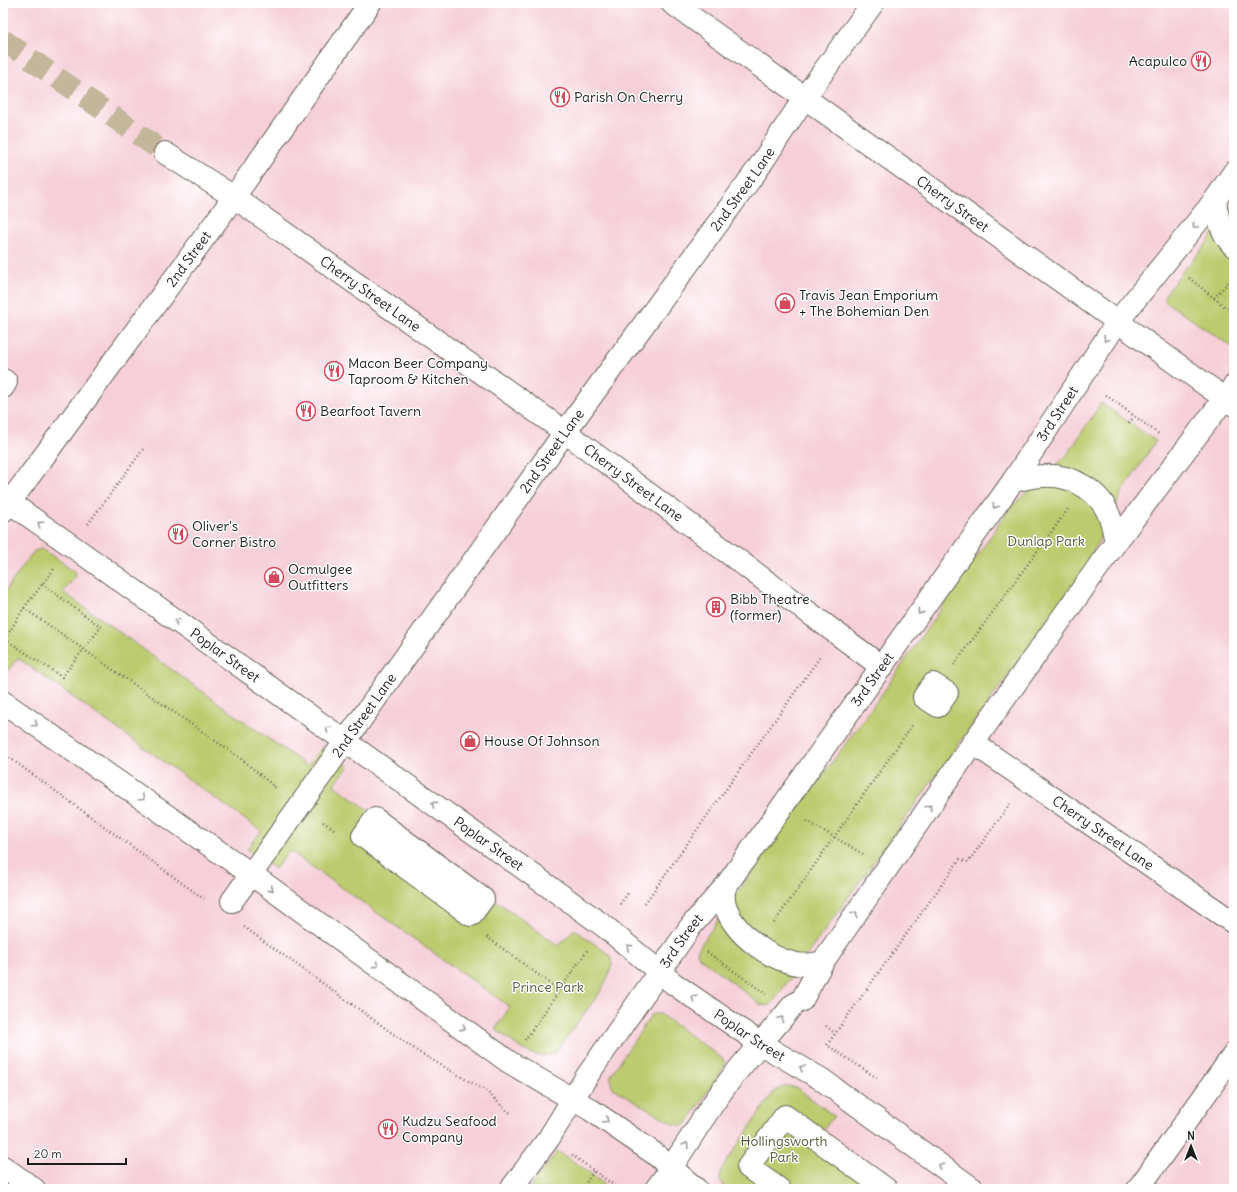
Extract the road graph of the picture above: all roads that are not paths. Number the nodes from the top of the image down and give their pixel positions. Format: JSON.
{"nodes":[{"id":1,"x":370,"y":3,"type":"edge"},
{"id":2,"x":672,"y":3,"type":"edge"},
{"id":3,"x":873,"y":3,"type":"edge"},
{"id":4,"x":805,"y":97,"type":"junction"},
{"id":5,"x":165,"y":153,"type":"tunnel mouth"},
{"id":6,"x":1234,"y":172,"type":"edge"},
{"id":7,"x":234,"y":197,"type":"junction"},
{"id":8,"x":1215,"y":200,"type":"junction"},
{"id":9,"x":1234,"y":246,"type":"edge"},
{"id":10,"x":1118,"y":321,"type":"junction"},
{"id":11,"x":3,"y":380,"type":"edge"},
{"id":12,"x":3,"y":387,"type":"edge"},
{"id":13,"x":1231,"y":397,"type":"edge"},
{"id":14,"x":565,"y":432,"type":"junction"},
{"id":15,"x":1013,"y":481,"type":"junction"},
{"id":16,"x":5,"y":504,"type":"edge"},
{"id":17,"x":1116,"y":542,"type":"junction"},
{"id":18,"x":882,"y":667,"type":"junction"},
{"id":19,"x":3,"y":702,"type":"edge"},
{"id":20,"x":345,"y":741,"type":"junction"},
{"id":21,"x":973,"y":742,"type":"junction"},
{"id":22,"x":251,"y":874,"type":"junction"},
{"id":23,"x":725,"y":887,"type":"junction"},
{"id":24,"x":232,"y":901,"type":"dead end"},
{"id":25,"x":471,"y":915,"type":"joint"},
{"id":26,"x":1234,"y":923,"type":"edge"},
{"id":27,"x":822,"y":963,"type":"junction"},
{"id":28,"x":659,"y":972,"type":"junction"},
{"id":29,"x":761,"y":1044,"type":"junction"},
{"id":30,"x":1234,"y":1054,"type":"edge"},
{"id":31,"x":573,"y":1099,"type":"junction"},
{"id":32,"x":3,"y":1167,"type":"edge"},
{"id":33,"x":672,"y":1168,"type":"junction"},
{"id":34,"x":31,"y":1188,"type":"edge"},
{"id":35,"x":511,"y":1189,"type":"edge"},
{"id":36,"x":656,"y":1189,"type":"edge"},
{"id":37,"x":696,"y":1189,"type":"edge"},
{"id":38,"x":779,"y":1189,"type":"edge"},
{"id":39,"x":886,"y":1189,"type":"edge"},
{"id":40,"x":973,"y":1189,"type":"edge"},
{"id":41,"x":1138,"y":1189,"type":"edge"}],
"edges":[{"from":1,"to":7,"type":"street","name":"2nd Street"},
{"from":2,"to":4,"type":"street","name":"Cherry Street"},
{"from":3,"to":4,"type":"street","name":"2nd Street Lane"},
{"from":4,"to":10,"type":"street","name":"Cherry Street"},
{"from":4,"to":14,"type":"street","name":"2nd Street Lane"},
{"from":5,"to":7,"type":"street","name":"Cherry Street Lane"},
{"from":6,"to":8,"type":"street","name":"3rd Street"},
{"from":7,"to":14,"type":"street","name":"Cherry Street Lane"},
{"from":7,"to":16,"type":"street","name":"2nd Street"},
{"from":8,"to":9,"type":"street"},
{"from":8,"to":10,"type":"street","name":"3rd Street","one_way":true},
{"from":10,"to":13,"type":"street","name":"Cherry Street"},
{"from":10,"to":15,"type":"street","name":"3rd Street","one_way":true},
{"from":11,"to":12,"type":"street"},
{"from":13,"to":17,"type":"street"},
{"from":14,"to":18,"type":"street","name":"Cherry Street Lane"},
{"from":14,"to":20,"type":"street","name":"2nd Street Lane"},
{"from":15,"to":17,"type":"street"},
{"from":15,"to":18,"type":"street","name":"3rd Street","one_way":true},
{"from":20,"to":16,"type":"street","name":"Poplar Street","one_way":true},
{"from":17,"to":21,"type":"street"},
{"from":18,"to":23,"type":"street","name":"3rd Street"},
{"from":19,"to":22,"type":"street","one_way":true},
{"from":20,"to":22,"type":"street","name":"2nd Street Lane"},
{"from":28,"to":20,"type":"street","name":"Poplar Street","one_way":true},
{"from":21,"to":26,"type":"street","name":"Cherry Street Lane"},
{"from":27,"to":21,"type":"street","one_way":true},
{"from":22,"to":24,"type":"street","name":"2nd Street Lane"},
{"from":22,"to":31,"type":"street","one_way":true},
{"from":23,"to":27,"type":"street"},
{"from":23,"to":28,"type":"street","name":"3rd Street"},
{"from":25,"to":25,"type":"street"},
{"from":29,"to":27,"type":"street","one_way":true},
{"from":29,"to":28,"type":"street","name":"Poplar Street","one_way":true},
{"from":28,"to":31,"type":"street","name":"3rd Street"},
{"from":33,"to":29,"type":"street","one_way":true},
{"from":40,"to":29,"type":"street","name":"Poplar Street","one_way":true},
{"from":30,"to":41,"type":"street"},
{"from":31,"to":33,"type":"street","one_way":true},
{"from":31,"to":35,"type":"street","name":"3rd Street"},
{"from":32,"to":34,"type":"street"},
{"from":33,"to":36,"type":"street"},
{"from":33,"to":37,"type":"street"},
{"from":38,"to":39,"type":"street"}]}
